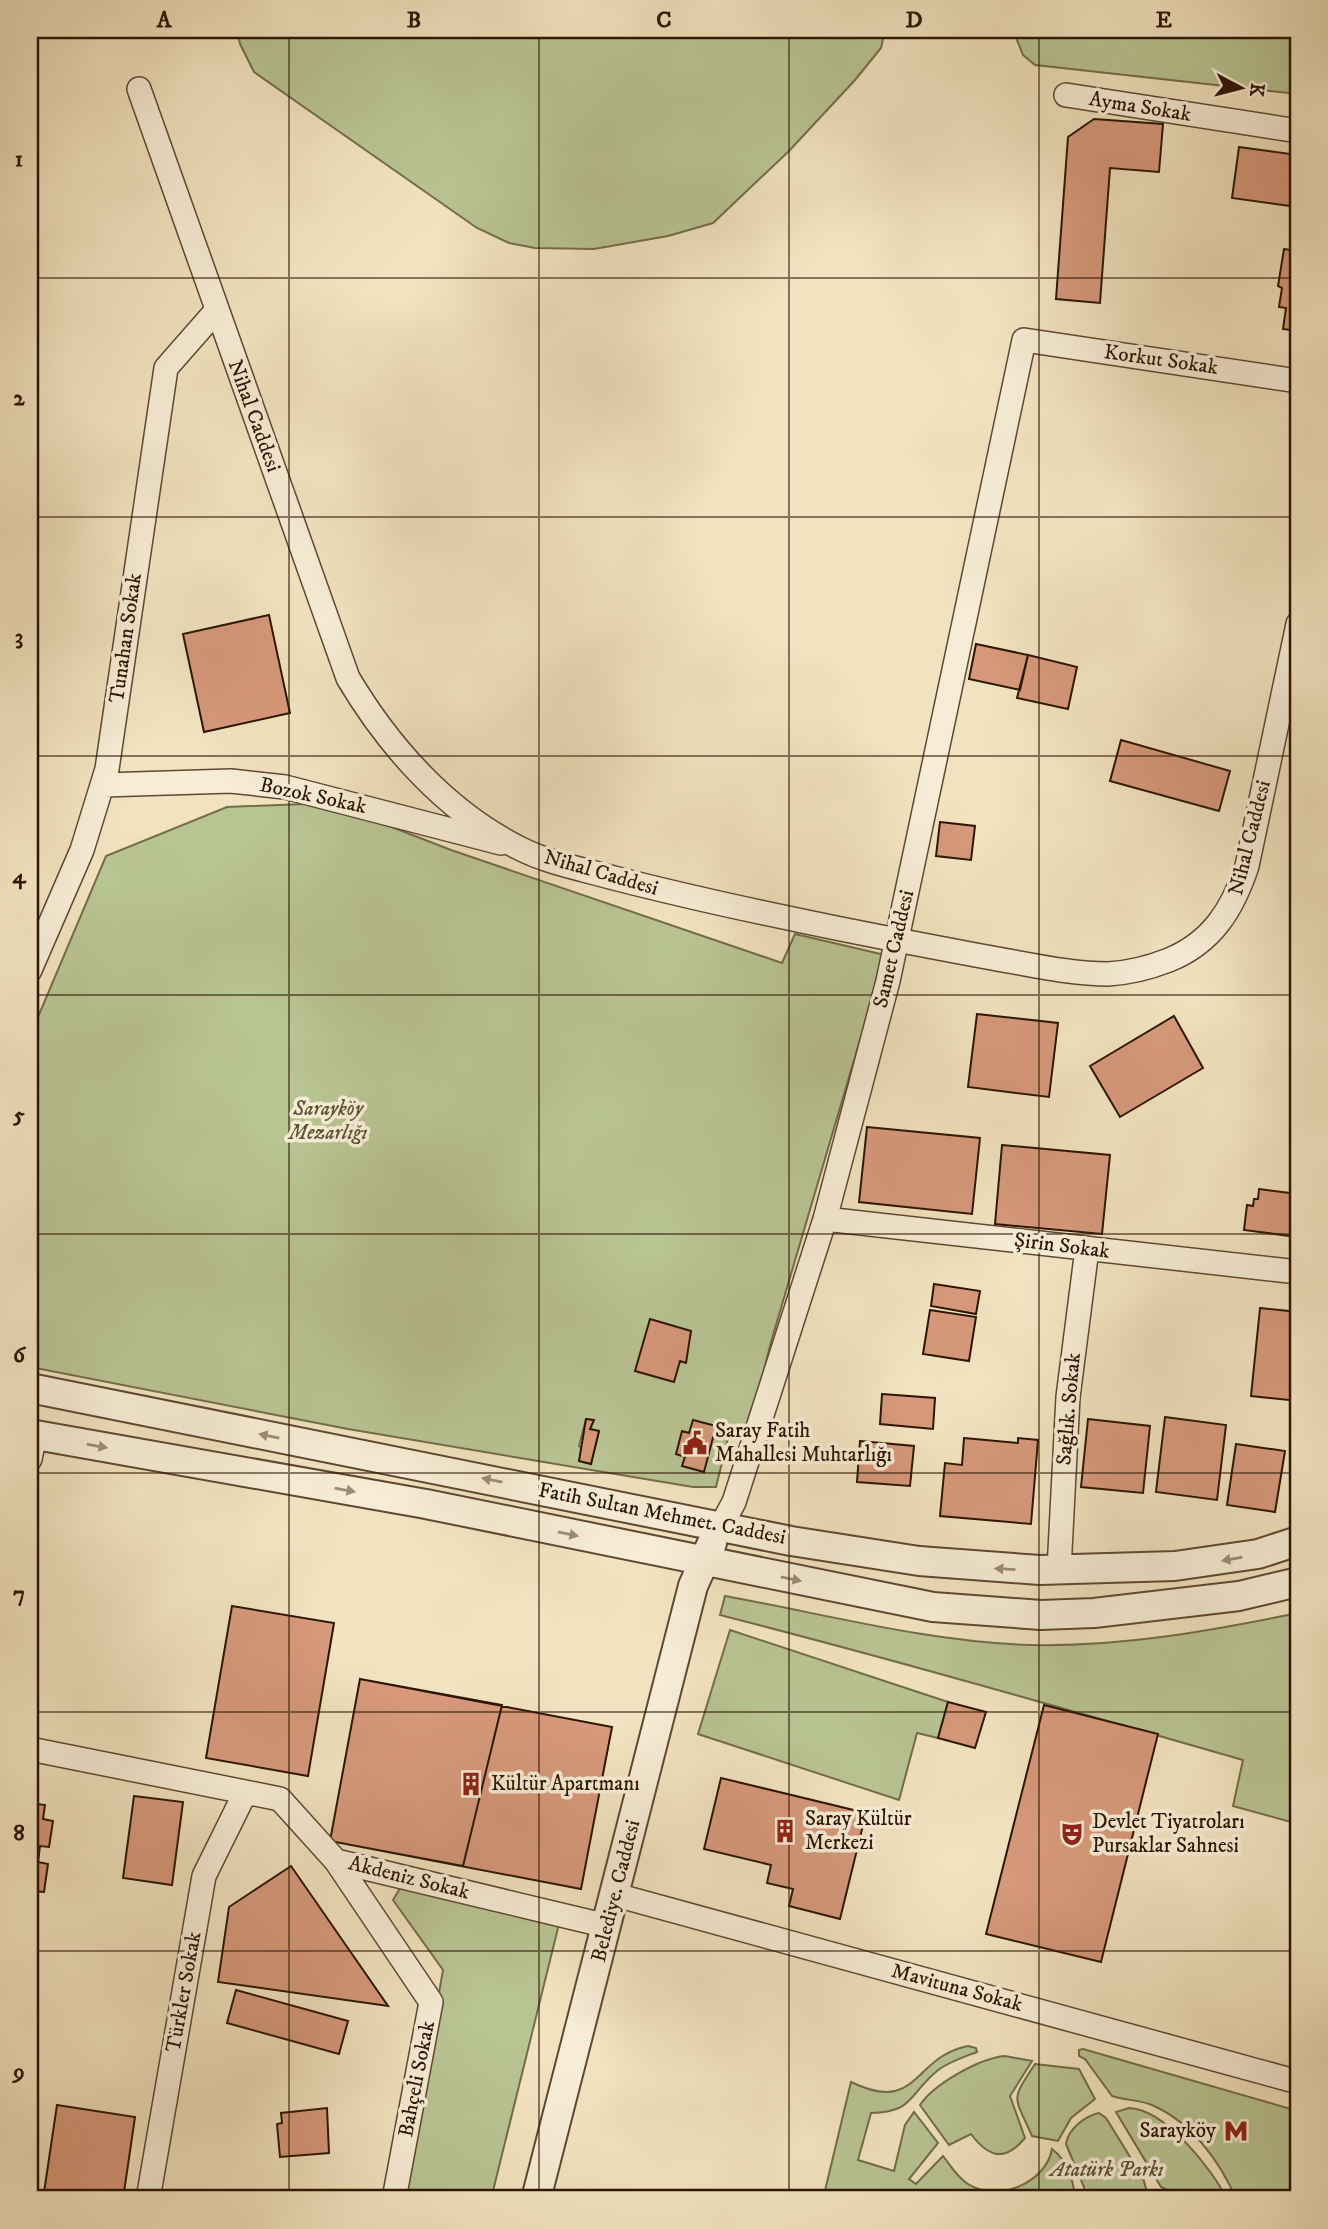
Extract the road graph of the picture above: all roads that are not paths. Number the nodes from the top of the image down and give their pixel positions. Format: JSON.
{"nodes":[{"id":1,"x":139,"y":89,"type":"dead end"},
{"id":2,"x":1066,"y":96,"type":"dead end"},
{"id":3,"x":1298,"y":131,"type":"edge"},
{"id":4,"x":216,"y":311,"type":"junction"},
{"id":5,"x":1024,"y":340,"type":"joint"},
{"id":6,"x":1298,"y":381,"type":"edge"},
{"id":7,"x":1298,"y":624,"type":"edge"},
{"id":8,"x":1293,"y":673,"type":"edge"},
{"id":9,"x":103,"y":785,"type":"junction"},
{"id":10,"x":518,"y":848,"type":"junction"},
{"id":11,"x":897,"y":941,"type":"junction"},
{"id":12,"x":30,"y":970,"type":"edge"},
{"id":13,"x":825,"y":1219,"type":"junction"},
{"id":14,"x":1087,"y":1250,"type":"junction"},
{"id":15,"x":1298,"y":1272,"type":"edge"},
{"id":16,"x":30,"y":1388,"type":"edge"},
{"id":17,"x":31,"y":1443,"type":"edge"},
{"id":18,"x":1298,"y":1541,"type":"edge"},
{"id":19,"x":712,"y":1543,"type":"junction"},
{"id":20,"x":1059,"y":1570,"type":"junction"},
{"id":21,"x":1298,"y":1582,"type":"edge"},
{"id":22,"x":30,"y":1748,"type":"edge"},
{"id":23,"x":245,"y":1793,"type":"junction"},
{"id":24,"x":336,"y":1861,"type":"junction"},
{"id":25,"x":616,"y":1895,"type":"junction"},
{"id":26,"x":607,"y":1926,"type":"junction"},
{"id":27,"x":1298,"y":2082,"type":"edge"},
{"id":28,"x":148,"y":2199,"type":"edge"},
{"id":29,"x":394,"y":2199,"type":"edge"},
{"id":30,"x":536,"y":2199,"type":"edge"}],
"edges":[{"from":1,"to":4,"type":"street","name":"Nihal Caddesi"},
{"from":2,"to":3,"type":"street","name":"Ayma Sokak"},
{"from":4,"to":9,"type":"street","name":"Tunahan Sokak"},
{"from":4,"to":10,"type":"street","name":"Nihal Caddesi"},
{"from":5,"to":6,"type":"street","name":"Korkut Sokak"},
{"from":5,"to":11,"type":"street","name":"Samet Caddesi"},
{"from":7,"to":8,"type":"street","name":"Nihal Caddesi"},
{"from":8,"to":11,"type":"street","name":"Nihal Caddesi"},
{"from":9,"to":10,"type":"street","name":"Bozok Sokak"},
{"from":9,"to":12,"type":"street","name":"Tunahan Sokak"},
{"from":10,"to":11,"type":"street","name":"Nihal Caddesi"},
{"from":11,"to":13,"type":"street","name":"Samet Caddesi"},
{"from":13,"to":14,"type":"street","name":"Şirin Sokak"},
{"from":13,"to":19,"type":"street","name":"Samet Caddesi"},
{"from":14,"to":15,"type":"street","name":"Şirin Sokak"},
{"from":14,"to":20,"type":"street","name":"Sağlık. Sokak"},
{"from":19,"to":16,"type":"street","name":"Fatih Sultan Mehmet. Caddesi","one_way":true},
{"from":17,"to":19,"type":"street","name":"Fatih Sultan Mehmet. Caddesi","one_way":true},
{"from":18,"to":20,"type":"street","name":"Fatih Sultan Mehmet. Caddesi","one_way":true},
{"from":20,"to":19,"type":"street","name":"Fatih Sultan Mehmet. Caddesi","one_way":true},
{"from":19,"to":21,"type":"street","name":"Fatih Sultan Mehmet. Caddesi","one_way":true},
{"from":19,"to":25,"type":"street","name":"Belediye. Caddesi"},
{"from":22,"to":23,"type":"street","name":"Akdeniz Sokak"},
{"from":23,"to":24,"type":"street","name":"Akdeniz Sokak"},
{"from":23,"to":28,"type":"street","name":"Türkler Sokak"},
{"from":24,"to":26,"type":"street","name":"Akdeniz Sokak"},
{"from":24,"to":29,"type":"street","name":"Bahçeli Sokak"},
{"from":25,"to":26,"type":"street","name":"Belediye. Caddesi"},
{"from":25,"to":27,"type":"street","name":"Mavituna Sokak"},
{"from":26,"to":30,"type":"street","name":"Belediye. Caddesi"}]}
